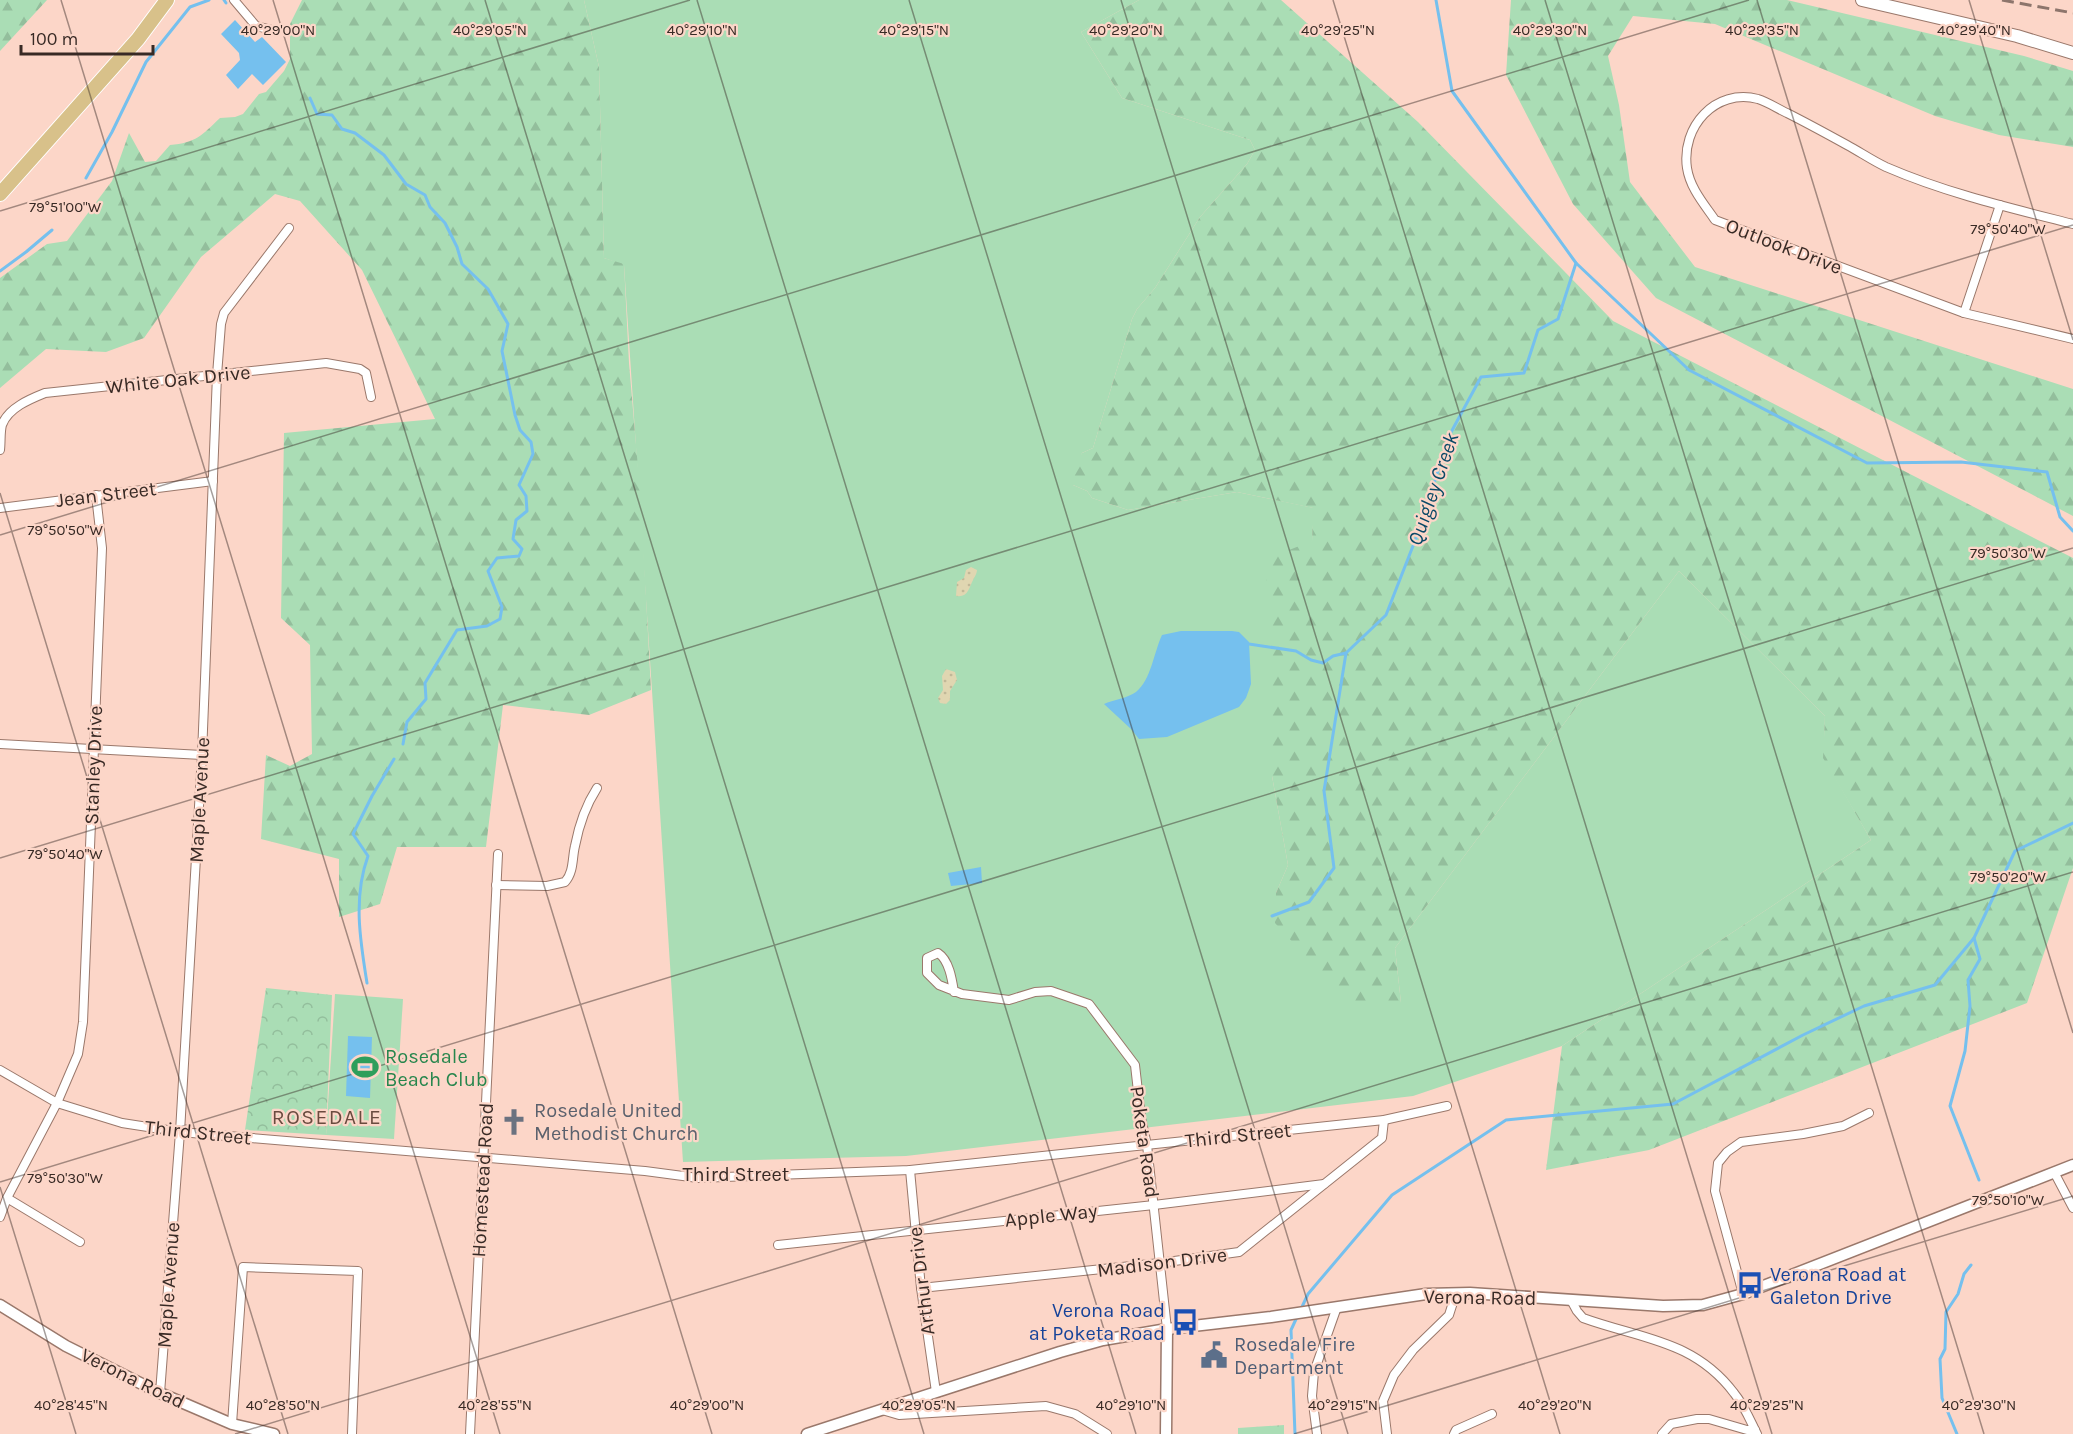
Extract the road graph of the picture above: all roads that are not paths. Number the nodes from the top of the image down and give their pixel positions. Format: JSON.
{"nodes":[{"id":1,"x":167,"y":0,"type":"edge"},
{"id":2,"x":234,"y":0,"type":"edge"},
{"id":3,"x":1862,"y":0,"type":"edge"},
{"id":4,"x":272,"y":30,"type":"dead end"},
{"id":5,"x":2073,"y":53,"type":"edge"},
{"id":6,"x":0,"y":194,"type":"edge"},
{"id":7,"x":2000,"y":205,"type":"junction"},
{"id":8,"x":2073,"y":224,"type":"edge"},
{"id":9,"x":289,"y":228,"type":"dead end"},
{"id":10,"x":1964,"y":313,"type":"junction"},
{"id":11,"x":2073,"y":339,"type":"edge"},
{"id":12,"x":217,"y":375,"type":"junction"},
{"id":13,"x":371,"y":397,"type":"dead end"},
{"id":14,"x":0,"y":450,"type":"edge"},
{"id":15,"x":213,"y":481,"type":"junction"},
{"id":16,"x":96,"y":495,"type":"junction"},
{"id":17,"x":0,"y":508,"type":"edge"},
{"id":18,"x":0,"y":744,"type":"edge"},
{"id":19,"x":93,"y":749,"type":"junction"},
{"id":20,"x":202,"y":755,"type":"junction"},
{"id":21,"x":597,"y":788,"type":"dead end"},
{"id":22,"x":498,"y":854,"type":"dead end"},
{"id":23,"x":496,"y":885,"type":"junction"},
{"id":24,"x":954,"y":992,"type":"junction"},
{"id":25,"x":0,"y":1070,"type":"edge"},
{"id":26,"x":57,"y":1103,"type":"junction"},
{"id":27,"x":1447,"y":1106,"type":"dead end"},
{"id":28,"x":1869,"y":1113,"type":"dead end"},
{"id":29,"x":1384,"y":1120,"type":"junction"},
{"id":30,"x":180,"y":1132,"type":"junction"},
{"id":31,"x":1147,"y":1145,"type":"junction"},
{"id":32,"x":483,"y":1158,"type":"junction"},
{"id":33,"x":2073,"y":1165,"type":"edge"},
{"id":34,"x":910,"y":1170,"type":"junction"},
{"id":35,"x":2054,"y":1172,"type":"junction"},
{"id":36,"x":1324,"y":1184,"type":"junction"},
{"id":37,"x":6,"y":1197,"type":"junction"},
{"id":38,"x":1154,"y":1205,"type":"junction"},
{"id":39,"x":2073,"y":1208,"type":"edge"},
{"id":40,"x":0,"y":1216,"type":"edge"},
{"id":41,"x":914,"y":1229,"type":"junction"},
{"id":42,"x":80,"y":1242,"type":"dead end"},
{"id":43,"x":778,"y":1245,"type":"dead end"},
{"id":44,"x":1160,"y":1263,"type":"junction"},
{"id":45,"x":921,"y":1288,"type":"junction"},
{"id":46,"x":1456,"y":1293,"type":"junction"},
{"id":47,"x":1743,"y":1294,"type":"junction"},
{"id":48,"x":1571,"y":1300,"type":"junction"},
{"id":49,"x":0,"y":1305,"type":"edge"},
{"id":50,"x":1337,"y":1307,"type":"junction"},
{"id":51,"x":1167,"y":1329,"type":"junction"},
{"id":52,"x":936,"y":1392,"type":"junction"},
{"id":53,"x":160,"y":1393,"type":"junction"},
{"id":54,"x":882,"y":1410,"type":"junction"},
{"id":55,"x":1492,"y":1414,"type":"dead end"},
{"id":56,"x":232,"y":1424,"type":"junction"},
{"id":57,"x":1756,"y":1432,"type":"edge"},
{"id":58,"x":274,"y":1434,"type":"edge"},
{"id":59,"x":352,"y":1434,"type":"edge"},
{"id":60,"x":470,"y":1434,"type":"edge"},
{"id":61,"x":807,"y":1434,"type":"edge"},
{"id":62,"x":1107,"y":1434,"type":"edge"},
{"id":63,"x":1167,"y":1434,"type":"edge"},
{"id":64,"x":1317,"y":1434,"type":"edge"},
{"id":65,"x":1387,"y":1434,"type":"edge"},
{"id":66,"x":1454,"y":1434,"type":"edge"},
{"id":67,"x":1662,"y":1434,"type":"edge"}],
"edges":[{"from":1,"to":6,"type":"main road"},
{"from":2,"to":4,"type":"street"},
{"from":3,"to":5,"type":"main road"},
{"from":7,"to":8,"type":"street","name":"Outlook Drive"},
{"from":7,"to":10,"type":"street"},
{"from":7,"to":10,"type":"street","name":"Outlook Drive"},
{"from":9,"to":12,"type":"street","name":"Maple Avenue"},
{"from":10,"to":11,"type":"street","name":"Outlook Drive"},
{"from":12,"to":13,"type":"street","name":"White Oak Drive"},
{"from":12,"to":14,"type":"street","name":"White Oak Drive"},
{"from":12,"to":15,"type":"street","name":"Maple Avenue"},
{"from":15,"to":16,"type":"street","name":"Jean Street"},
{"from":15,"to":20,"type":"street","name":"Maple Avenue"},
{"from":16,"to":17,"type":"street","name":"Jean Street"},
{"from":16,"to":19,"type":"street","name":"Stanley Drive"},
{"from":18,"to":19,"type":"street"},
{"from":19,"to":20,"type":"street"},
{"from":19,"to":26,"type":"street","name":"Stanley Drive"},
{"from":20,"to":30,"type":"street","name":"Maple Avenue"},
{"from":21,"to":23,"type":"street"},
{"from":22,"to":23,"type":"street","name":"Homestead Road"},
{"from":23,"to":32,"type":"street","name":"Homestead Road"},
{"from":24,"to":24,"type":"street","name":"Poketa Road"},
{"from":24,"to":31,"type":"street","name":"Poketa Road"},
{"from":25,"to":26,"type":"street","name":"Third Street"},
{"from":26,"to":30,"type":"street","name":"Third Street"},
{"from":26,"to":37,"type":"street","name":"Stanley Drive"},
{"from":27,"to":29,"type":"street","name":"Third Street"},
{"from":28,"to":47,"type":"street"},
{"from":29,"to":31,"type":"street","name":"Third Street"},
{"from":29,"to":36,"type":"street","name":"Madison Drive"},
{"from":30,"to":32,"type":"street","name":"Third Street"},
{"from":30,"to":53,"type":"street","name":"Maple Avenue"},
{"from":31,"to":34,"type":"street","name":"Third Street"},
{"from":31,"to":38,"type":"street","name":"Poketa Road"},
{"from":32,"to":34,"type":"street","name":"Third Street"},
{"from":32,"to":60,"type":"street","name":"Homestead Road"},
{"from":33,"to":35,"type":"street","name":"Verona Road"},
{"from":34,"to":41,"type":"street","name":"Arthur Drive"},
{"from":35,"to":39,"type":"street"},
{"from":35,"to":47,"type":"street","name":"Verona Road"},
{"from":36,"to":38,"type":"street","name":"Apple Way"},
{"from":36,"to":44,"type":"street","name":"Madison Drive"},
{"from":37,"to":40,"type":"street","name":"Stanley Drive"},
{"from":37,"to":42,"type":"street"},
{"from":38,"to":41,"type":"street","name":"Apple Way"},
{"from":38,"to":44,"type":"street","name":"Poketa Road"},
{"from":41,"to":43,"type":"street","name":"Apple Way"},
{"from":41,"to":45,"type":"street","name":"Arthur Drive"},
{"from":44,"to":45,"type":"street","name":"Madison Drive"},
{"from":44,"to":51,"type":"street","name":"Poketa Road"},
{"from":45,"to":52,"type":"street","name":"Arthur Drive"},
{"from":46,"to":48,"type":"street","name":"Verona Road"},
{"from":46,"to":50,"type":"street","name":"Verona Road"},
{"from":46,"to":65,"type":"street"},
{"from":47,"to":48,"type":"street","name":"Verona Road"},
{"from":48,"to":57,"type":"street"},
{"from":49,"to":53,"type":"street","name":"Verona Road"},
{"from":50,"to":51,"type":"street","name":"Verona Road"},
{"from":50,"to":64,"type":"street"},
{"from":51,"to":52,"type":"street","name":"Verona Road"},
{"from":51,"to":63,"type":"street","name":"Poketa Road"},
{"from":52,"to":54,"type":"street","name":"Verona Road"},
{"from":53,"to":56,"type":"street","name":"Verona Road"},
{"from":54,"to":61,"type":"street","name":"Verona Road"},
{"from":54,"to":62,"type":"street"},
{"from":55,"to":66,"type":"street"},
{"from":56,"to":58,"type":"street","name":"Verona Road"},
{"from":56,"to":59,"type":"street"},
{"from":57,"to":67,"type":"street"}]}
